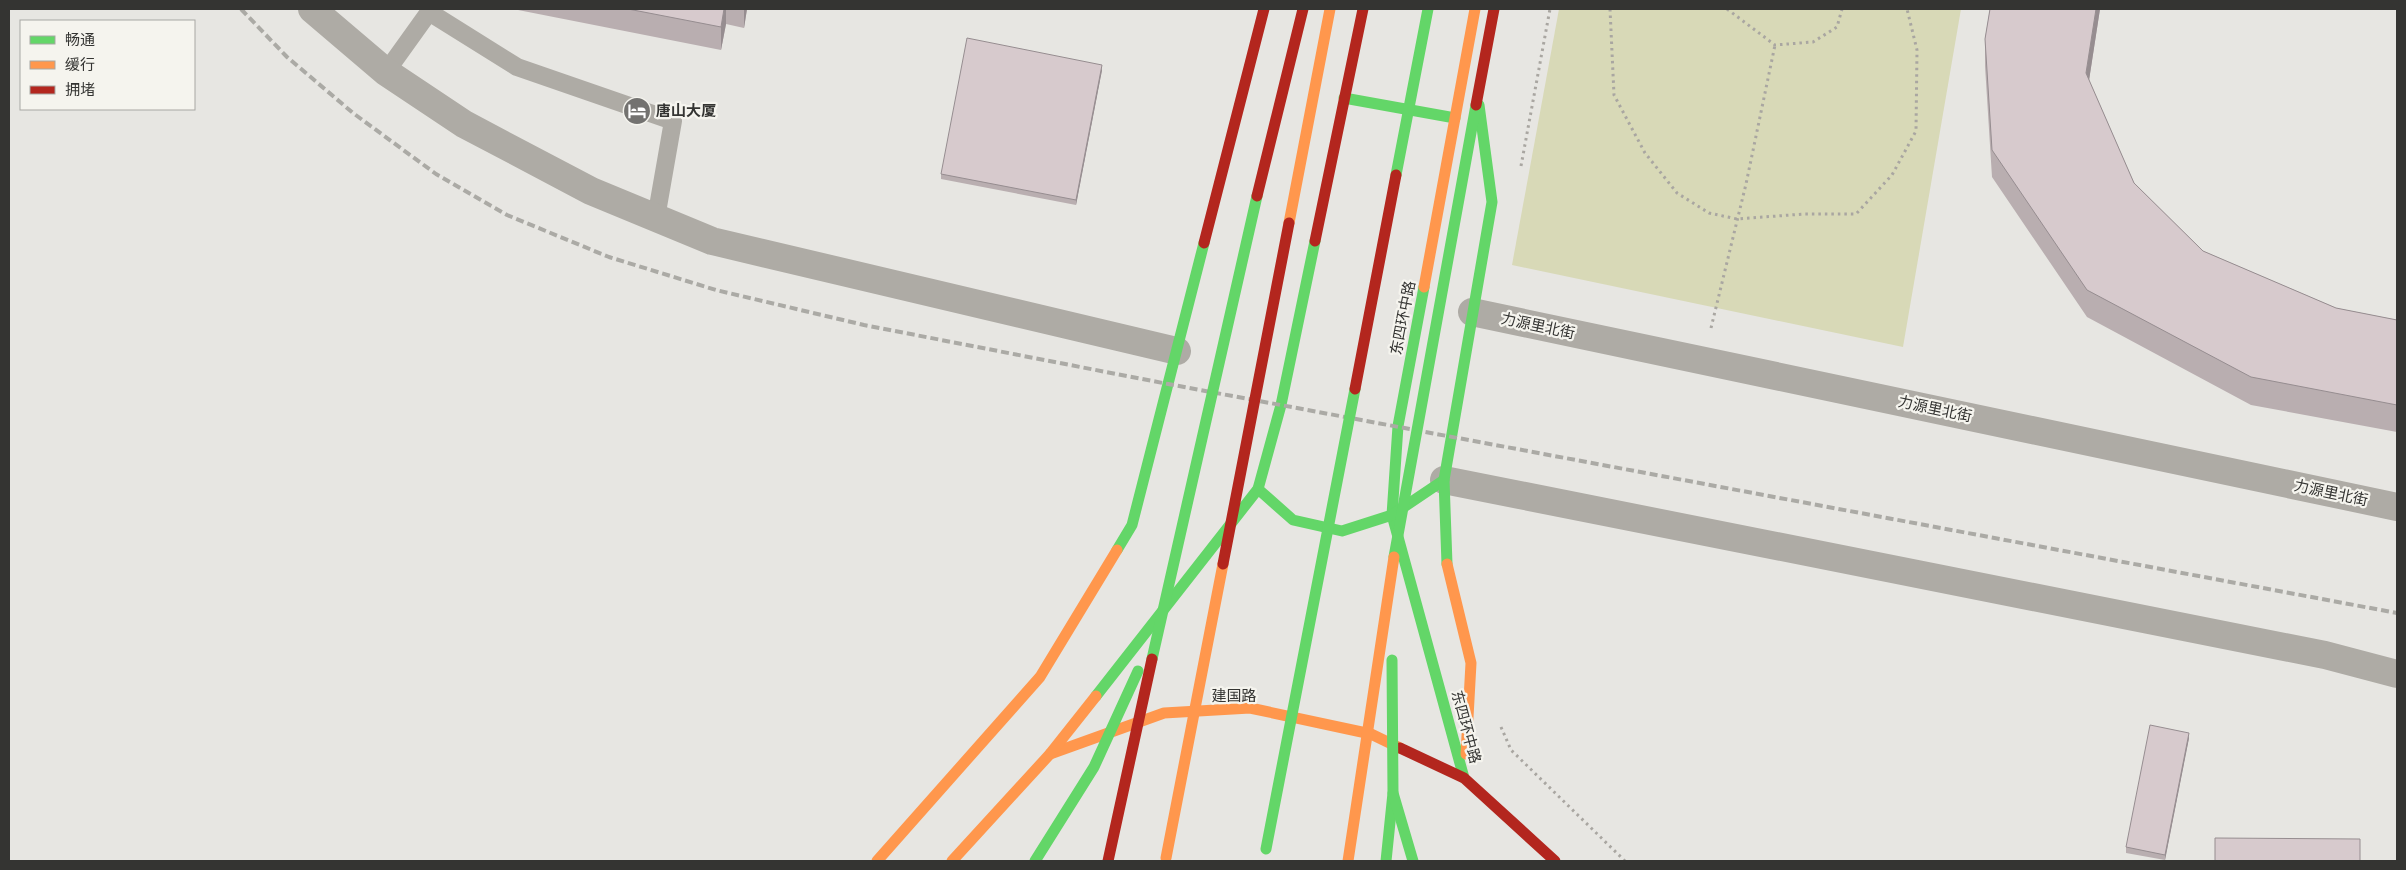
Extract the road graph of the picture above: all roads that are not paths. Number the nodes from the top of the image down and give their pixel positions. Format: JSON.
{"nodes":[{"id":1,"x":312,"y":9,"type":"edge"},
{"id":2,"x":1264,"y":9,"type":"edge"},
{"id":3,"x":1303,"y":9,"type":"edge"},
{"id":4,"x":1330,"y":9,"type":"edge"},
{"id":5,"x":1363,"y":9,"type":"edge"},
{"id":6,"x":1428,"y":9,"type":"edge"},
{"id":7,"x":1475,"y":9,"type":"edge"},
{"id":8,"x":1494,"y":9,"type":"edge"},
{"id":9,"x":1470,"y":39,"type":"junction"},
{"id":10,"x":386,"y":72,"type":"junction"},
{"id":11,"x":1344,"y":98,"type":"junction"},
{"id":12,"x":1455,"y":118,"type":"junction"},
{"id":13,"x":656,"y":218,"type":"junction"},
{"id":14,"x":1472,"y":312,"type":"junction"},
{"id":15,"x":1177,"y":351,"type":"junction"},
{"id":16,"x":1444,"y":480,"type":"junction"},
{"id":17,"x":1258,"y":489,"type":"junction"},
{"id":18,"x":2397,"y":507,"type":"edge"},
{"id":19,"x":1392,"y":515,"type":"junction"},
{"id":20,"x":1390,"y":574,"type":"junction"},
{"id":21,"x":1161,"y":620,"type":"junction"},
{"id":22,"x":2397,"y":674,"type":"edge"},
{"id":23,"x":1050,"y":754,"type":"junction"},
{"id":24,"x":1464,"y":778,"type":"junction"},
{"id":25,"x":1393,"y":793,"type":"junction"},
{"id":26,"x":1266,"y":848,"type":"junction"},
{"id":27,"x":1166,"y":860,"type":"edge"},
{"id":28,"x":876,"y":861,"type":"edge"},
{"id":29,"x":952,"y":861,"type":"edge"},
{"id":30,"x":1035,"y":861,"type":"edge"},
{"id":31,"x":1108,"y":861,"type":"edge"},
{"id":32,"x":1263,"y":861,"type":"edge"},
{"id":33,"x":1267,"y":861,"type":"edge"},
{"id":34,"x":1348,"y":861,"type":"edge"},
{"id":35,"x":1386,"y":861,"type":"edge"},
{"id":36,"x":1413,"y":861,"type":"edge"},
{"id":37,"x":1555,"y":861,"type":"edge"}],
"edges":[{"from":1,"to":10,"type":"street"},
{"from":2,"to":15,"type":"main road"},
{"from":3,"to":21,"type":"main road","bridge":true},
{"from":4,"to":27,"type":"main road","bridge":true},
{"from":5,"to":11,"type":"main road"},
{"from":6,"to":26,"type":"main road","bridge":true},
{"from":7,"to":9,"type":"main road","name":"东四环中路"},
{"from":8,"to":20,"type":"main road","bridge":true},
{"from":9,"to":12,"type":"main road","name":"东四环中路"},
{"from":9,"to":14,"type":"main road","name":"东四环中路"},
{"from":10,"to":13,"type":"street"},
{"from":10,"to":13,"type":"lane"},
{"from":11,"to":12,"type":"main road"},
{"from":11,"to":17,"type":"main road"},
{"from":12,"to":19,"type":"main road","name":"东四环中路"},
{"from":13,"to":15,"type":"street"},
{"from":14,"to":16,"type":"main road","name":"东四环中路"},
{"from":14,"to":18,"type":"street","name":"力源里北街"},
{"from":15,"to":28,"type":"main road"},
{"from":16,"to":19,"type":"main road"},
{"from":16,"to":22,"type":"street"},
{"from":16,"to":24,"type":"main road","name":"东四环中路"},
{"from":17,"to":19,"type":"main road"},
{"from":17,"to":23,"type":"main road"},
{"from":19,"to":24,"type":"main road","name":"东四环中路"},
{"from":20,"to":25,"type":"main road","bridge":true},
{"from":20,"to":34,"type":"main road","bridge":true},
{"from":21,"to":30,"type":"main road","bridge":true},
{"from":21,"to":31,"type":"main road","bridge":true},
{"from":23,"to":24,"type":"main road","name":"建国路"},
{"from":23,"to":29,"type":"main road","name":"建国路"},
{"from":24,"to":37,"type":"main road","name":"建国路"},
{"from":25,"to":35,"type":"main road"},
{"from":25,"to":36,"type":"main road","bridge":true},
{"from":26,"to":32,"type":"main road"},
{"from":26,"to":33,"type":"main road"}]}
